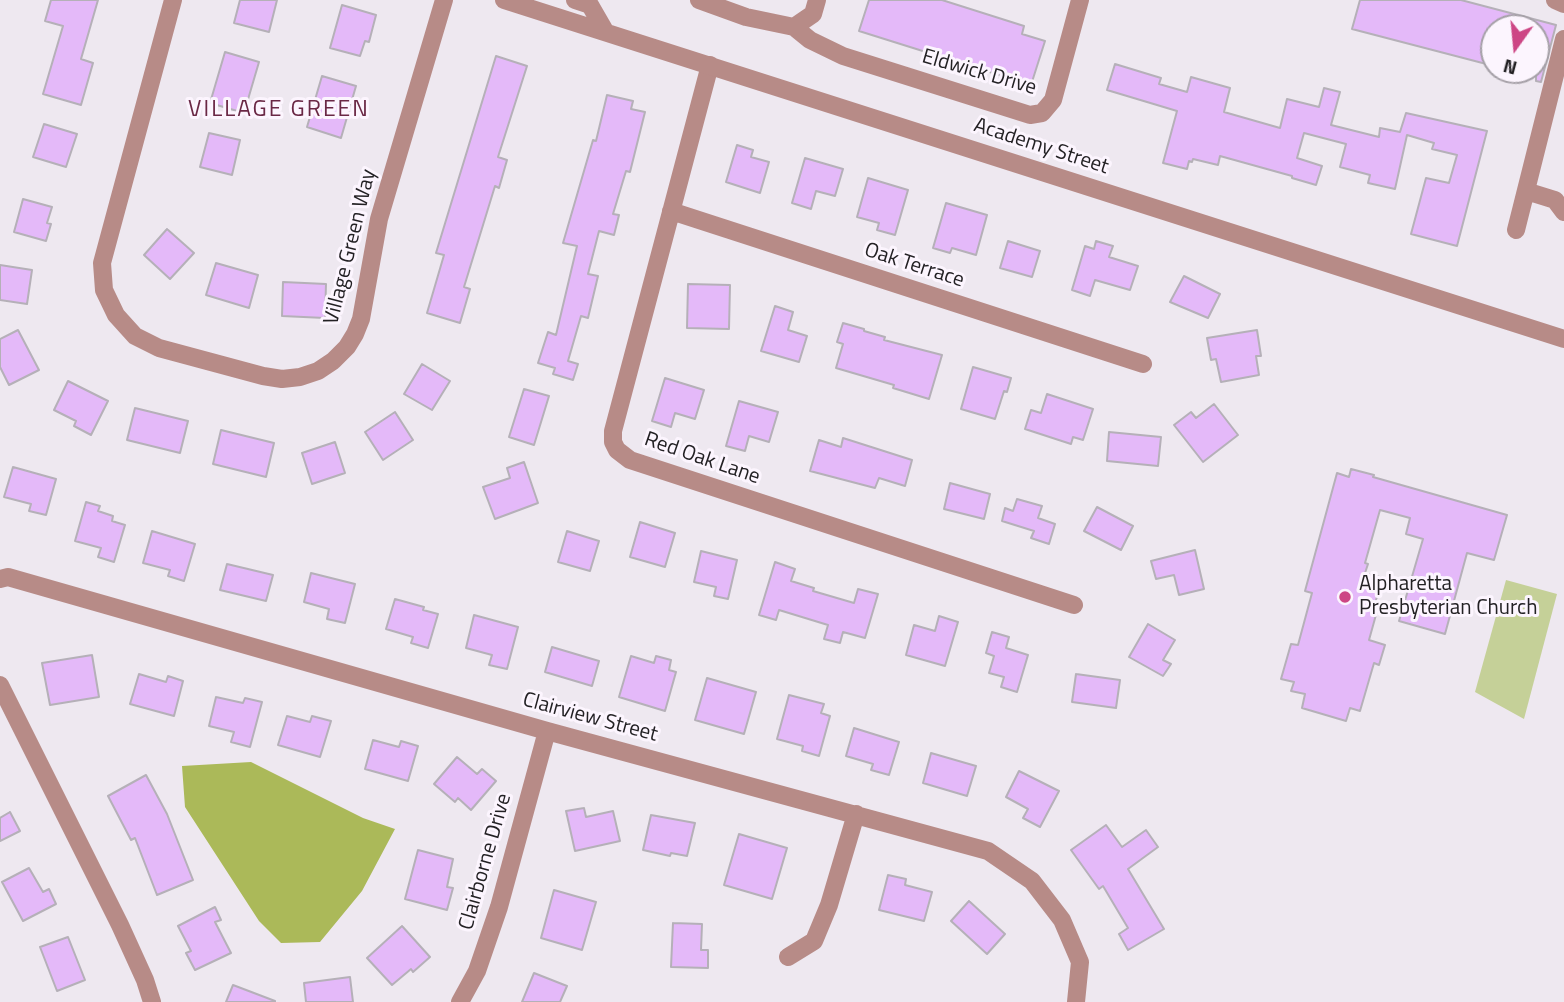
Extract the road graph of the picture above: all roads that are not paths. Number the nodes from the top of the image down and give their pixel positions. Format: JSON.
{"nodes":[{"id":1,"x":173,"y":0,"type":"edge"},
{"id":2,"x":444,"y":0,"type":"edge"},
{"id":3,"x":504,"y":0,"type":"edge"},
{"id":4,"x":575,"y":0,"type":"edge"},
{"id":5,"x":699,"y":0,"type":"edge"},
{"id":6,"x":817,"y":0,"type":"edge"},
{"id":7,"x":1080,"y":0,"type":"edge"},
{"id":8,"x":1555,"y":0,"type":"edge"},
{"id":9,"x":1564,"y":4,"type":"edge"},
{"id":10,"x":794,"y":27,"type":"junction"},
{"id":11,"x":605,"y":31,"type":"junction"},
{"id":12,"x":1563,"y":48,"type":"edge"},
{"id":13,"x":710,"y":65,"type":"junction"},
{"id":14,"x":1527,"y":191,"type":"junction"},
{"id":15,"x":671,"y":211,"type":"junction"},
{"id":16,"x":1564,"y":212,"type":"edge"},
{"id":17,"x":1517,"y":230,"type":"dead end"},
{"id":18,"x":1564,"y":339,"type":"edge"},
{"id":19,"x":1143,"y":363,"type":"dead end"},
{"id":20,"x":0,"y":579,"type":"edge"},
{"id":21,"x":1073,"y":606,"type":"dead end"},
{"id":22,"x":0,"y":685,"type":"edge"},
{"id":23,"x":547,"y":731,"type":"junction"},
{"id":24,"x":856,"y":814,"type":"junction"},
{"id":25,"x":788,"y":957,"type":"dead end"},
{"id":26,"x":152,"y":1002,"type":"edge"},
{"id":27,"x":460,"y":1002,"type":"edge"},
{"id":28,"x":1076,"y":1002,"type":"edge"}],
"edges":[{"from":1,"to":2,"type":"street","name":"Village Green Way"},
{"from":3,"to":11,"type":"street","name":"Academy Street"},
{"from":4,"to":11,"type":"street"},
{"from":5,"to":10,"type":"street"},
{"from":6,"to":10,"type":"street"},
{"from":7,"to":10,"type":"street","name":"Eldwick Drive"},
{"from":8,"to":9,"type":"street"},
{"from":11,"to":13,"type":"street","name":"Academy Street"},
{"from":12,"to":14,"type":"street"},
{"from":13,"to":15,"type":"street","name":"Red Oak Lane"},
{"from":13,"to":18,"type":"street","name":"Academy Street"},
{"from":14,"to":16,"type":"street"},
{"from":14,"to":17,"type":"street"},
{"from":15,"to":19,"type":"street","name":"Oak Terrace"},
{"from":15,"to":21,"type":"street","name":"Red Oak Lane"},
{"from":20,"to":23,"type":"street","name":"Clairview Street"},
{"from":22,"to":26,"type":"street"},
{"from":23,"to":24,"type":"street","name":"Clairview Street"},
{"from":23,"to":27,"type":"street","name":"Clairborne Drive"},
{"from":24,"to":25,"type":"street"},
{"from":24,"to":28,"type":"street","name":"Clairview Street"}]}
